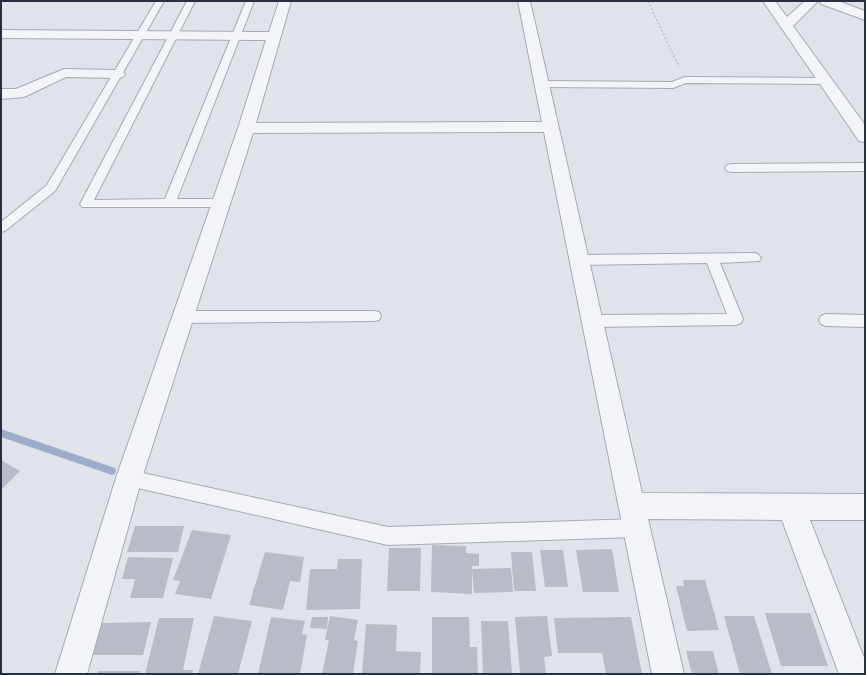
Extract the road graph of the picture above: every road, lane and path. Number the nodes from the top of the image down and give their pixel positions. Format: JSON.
{"nodes":[{"id":1,"x":160,"y":1,"type":"edge"},
{"id":2,"x":192,"y":1,"type":"edge"},
{"id":3,"x":250,"y":1,"type":"edge"},
{"id":4,"x":285,"y":1,"type":"edge"},
{"id":5,"x":524,"y":1,"type":"edge"},
{"id":6,"x":648,"y":1,"type":"edge"},
{"id":7,"x":769,"y":1,"type":"edge"},
{"id":8,"x":812,"y":1,"type":"edge"},
{"id":9,"x":826,"y":1,"type":"edge"},
{"id":10,"x":865,"y":16,"type":"edge"},
{"id":11,"x":786,"y":25,"type":"junction"},
{"id":12,"x":1,"y":34,"type":"edge"},
{"id":13,"x":140,"y":35,"type":"junction"},
{"id":14,"x":173,"y":36,"type":"junction"},
{"id":15,"x":235,"y":36,"type":"junction"},
{"id":16,"x":274,"y":36,"type":"junction"},
{"id":17,"x":118,"y":74,"type":"junction"},
{"id":18,"x":685,"y":80,"type":"junction"},
{"id":19,"x":825,"y":81,"type":"junction"},
{"id":20,"x":542,"y":84,"type":"junction"},
{"id":21,"x":1,"y":94,"type":"edge"},
{"id":22,"x":551,"y":127,"type":"junction"},
{"id":23,"x":246,"y":128,"type":"junction"},
{"id":24,"x":864,"y":134,"type":"edge"},
{"id":25,"x":865,"y":167,"type":"edge"},
{"id":26,"x":731,"y":168,"type":"dead end"},
{"id":27,"x":220,"y":203,"type":"junction"},
{"id":28,"x":169,"y":204,"type":"junction"},
{"id":29,"x":1,"y":228,"type":"edge"},
{"id":30,"x":754,"y":258,"type":"dead end"},
{"id":31,"x":712,"y":259,"type":"junction"},
{"id":32,"x":579,"y":260,"type":"junction"},
{"id":33,"x":374,"y":316,"type":"dead end"},
{"id":34,"x":183,"y":317,"type":"junction"},
{"id":35,"x":826,"y":320,"type":"dead end"},
{"id":36,"x":592,"y":321,"type":"junction"},
{"id":37,"x":865,"y":321,"type":"edge"},
{"id":38,"x":129,"y":478,"type":"junction"},
{"id":39,"x":791,"y":507,"type":"junction"},
{"id":40,"x":865,"y":508,"type":"edge"},
{"id":41,"x":634,"y":517,"type":"junction"},
{"id":42,"x":71,"y":674,"type":"edge"},
{"id":43,"x":668,"y":674,"type":"edge"},
{"id":44,"x":855,"y":674,"type":"edge"}],
"edges":[{"from":1,"to":13,"type":"lane"},
{"from":2,"to":14,"type":"lane"},
{"from":3,"to":15,"type":"lane"},
{"from":4,"to":16,"type":"street"},
{"from":5,"to":20,"type":"street"},
{"from":6,"to":18,"type":"path"},
{"from":7,"to":11,"type":"street"},
{"from":8,"to":11,"type":"street"},
{"from":9,"to":10,"type":"street"},
{"from":11,"to":19,"type":"street"},
{"from":12,"to":13,"type":"street"},
{"from":13,"to":14,"type":"street"},
{"from":13,"to":17,"type":"lane"},
{"from":14,"to":15,"type":"street"},
{"from":14,"to":28,"type":"lane"},
{"from":15,"to":16,"type":"street"},
{"from":15,"to":28,"type":"lane"},
{"from":16,"to":23,"type":"street"},
{"from":17,"to":21,"type":"street"},
{"from":17,"to":29,"type":"lane"},
{"from":18,"to":19,"type":"lane"},
{"from":18,"to":20,"type":"lane"},
{"from":19,"to":24,"type":"street"},
{"from":20,"to":22,"type":"street"},
{"from":22,"to":23,"type":"street"},
{"from":22,"to":32,"type":"street"},
{"from":23,"to":27,"type":"street"},
{"from":25,"to":26,"type":"lane"},
{"from":27,"to":28,"type":"lane"},
{"from":27,"to":34,"type":"street"},
{"from":30,"to":31,"type":"lane"},
{"from":31,"to":32,"type":"lane"},
{"from":31,"to":36,"type":"lane"},
{"from":32,"to":36,"type":"street"},
{"from":33,"to":34,"type":"lane"},
{"from":34,"to":38,"type":"street"},
{"from":35,"to":37,"type":"lane"},
{"from":36,"to":41,"type":"street"},
{"from":38,"to":41,"type":"lane"},
{"from":38,"to":42,"type":"street"},
{"from":39,"to":40,"type":"street"},
{"from":39,"to":41,"type":"street"},
{"from":39,"to":44,"type":"street"},
{"from":41,"to":43,"type":"street"}]}
